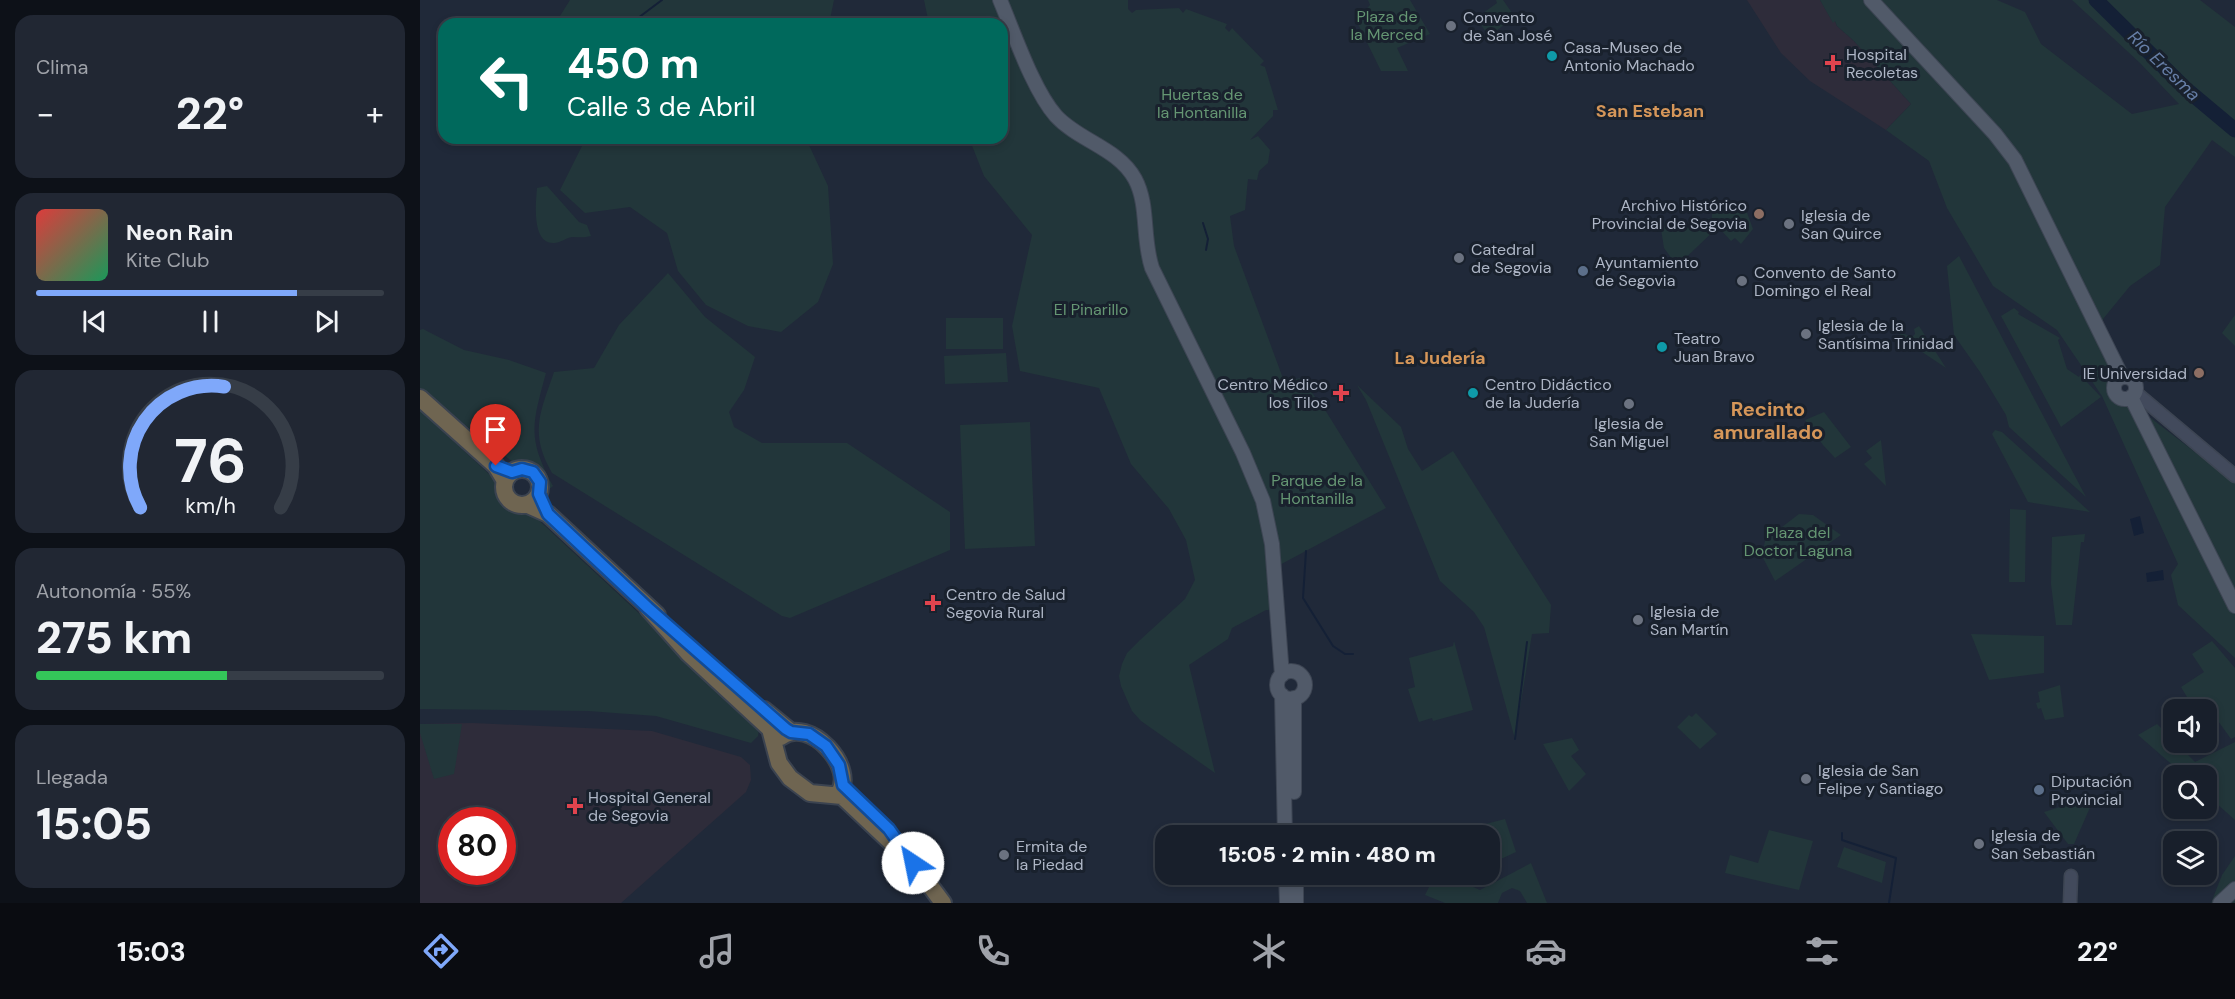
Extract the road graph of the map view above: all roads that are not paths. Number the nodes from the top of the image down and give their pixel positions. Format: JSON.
{"nodes":[{"id":1,"x":1000,"y":0,"type":"edge"},
{"id":2,"x":1871,"y":0,"type":"edge"},
{"id":3,"x":2133,"y":395,"type":"junction"},
{"id":4,"x":420,"y":398,"type":"edge"},
{"id":5,"x":508,"y":476,"type":"junction"},
{"id":6,"x":2235,"y":476,"type":"edge"},
{"id":7,"x":534,"y":499,"type":"junction"},
{"id":8,"x":2235,"y":606,"type":"edge"},
{"id":9,"x":648,"y":608,"type":"junction"},
{"id":10,"x":1288,"y":673,"type":"junction"},
{"id":11,"x":1288,"y":697,"type":"junction"},
{"id":12,"x":791,"y":732,"type":"junction"},
{"id":13,"x":776,"y":746,"type":"junction"},
{"id":14,"x":840,"y":790,"type":"junction"},
{"id":15,"x":1288,"y":805,"type":"junction"},
{"id":16,"x":1286,"y":825,"type":"edge"},
{"id":17,"x":1293,"y":825,"type":"edge"},
{"id":18,"x":2070,"y":876,"type":"dead end"},
{"id":19,"x":1290,"y":885,"type":"edge"},
{"id":20,"x":1292,"y":885,"type":"edge"},
{"id":21,"x":2235,"y":889,"type":"edge"},
{"id":22,"x":943,"y":903,"type":"edge"},
{"id":23,"x":1287,"y":903,"type":"edge"},
{"id":24,"x":1296,"y":903,"type":"edge"},
{"id":25,"x":2070,"y":903,"type":"edge"},
{"id":26,"x":2220,"y":903,"type":"edge"}],
"edges":[{"from":1,"to":10,"type":"main road"},
{"from":2,"to":3,"type":"main road"},
{"from":3,"to":6,"type":"street"},
{"from":3,"to":8,"type":"main road"},
{"from":4,"to":5,"type":"highway"},
{"from":5,"to":7,"type":"highway"},
{"from":5,"to":7,"type":"highway"},
{"from":7,"to":9,"type":"highway"},
{"from":9,"to":12,"type":"highway"},
{"from":9,"to":13,"type":"highway"},
{"from":10,"to":11,"type":"main road"},
{"from":10,"to":11,"type":"main road"},
{"from":11,"to":15,"type":"main road"},
{"from":12,"to":13,"type":"highway"},
{"from":12,"to":14,"type":"highway"},
{"from":13,"to":14,"type":"highway"},
{"from":14,"to":22,"type":"highway"},
{"from":15,"to":16,"type":"main road"},
{"from":15,"to":17,"type":"main road"},
{"from":18,"to":25,"type":"street"},
{"from":19,"to":23,"type":"main road"},
{"from":20,"to":24,"type":"main road"},
{"from":21,"to":26,"type":"main road"}]}
